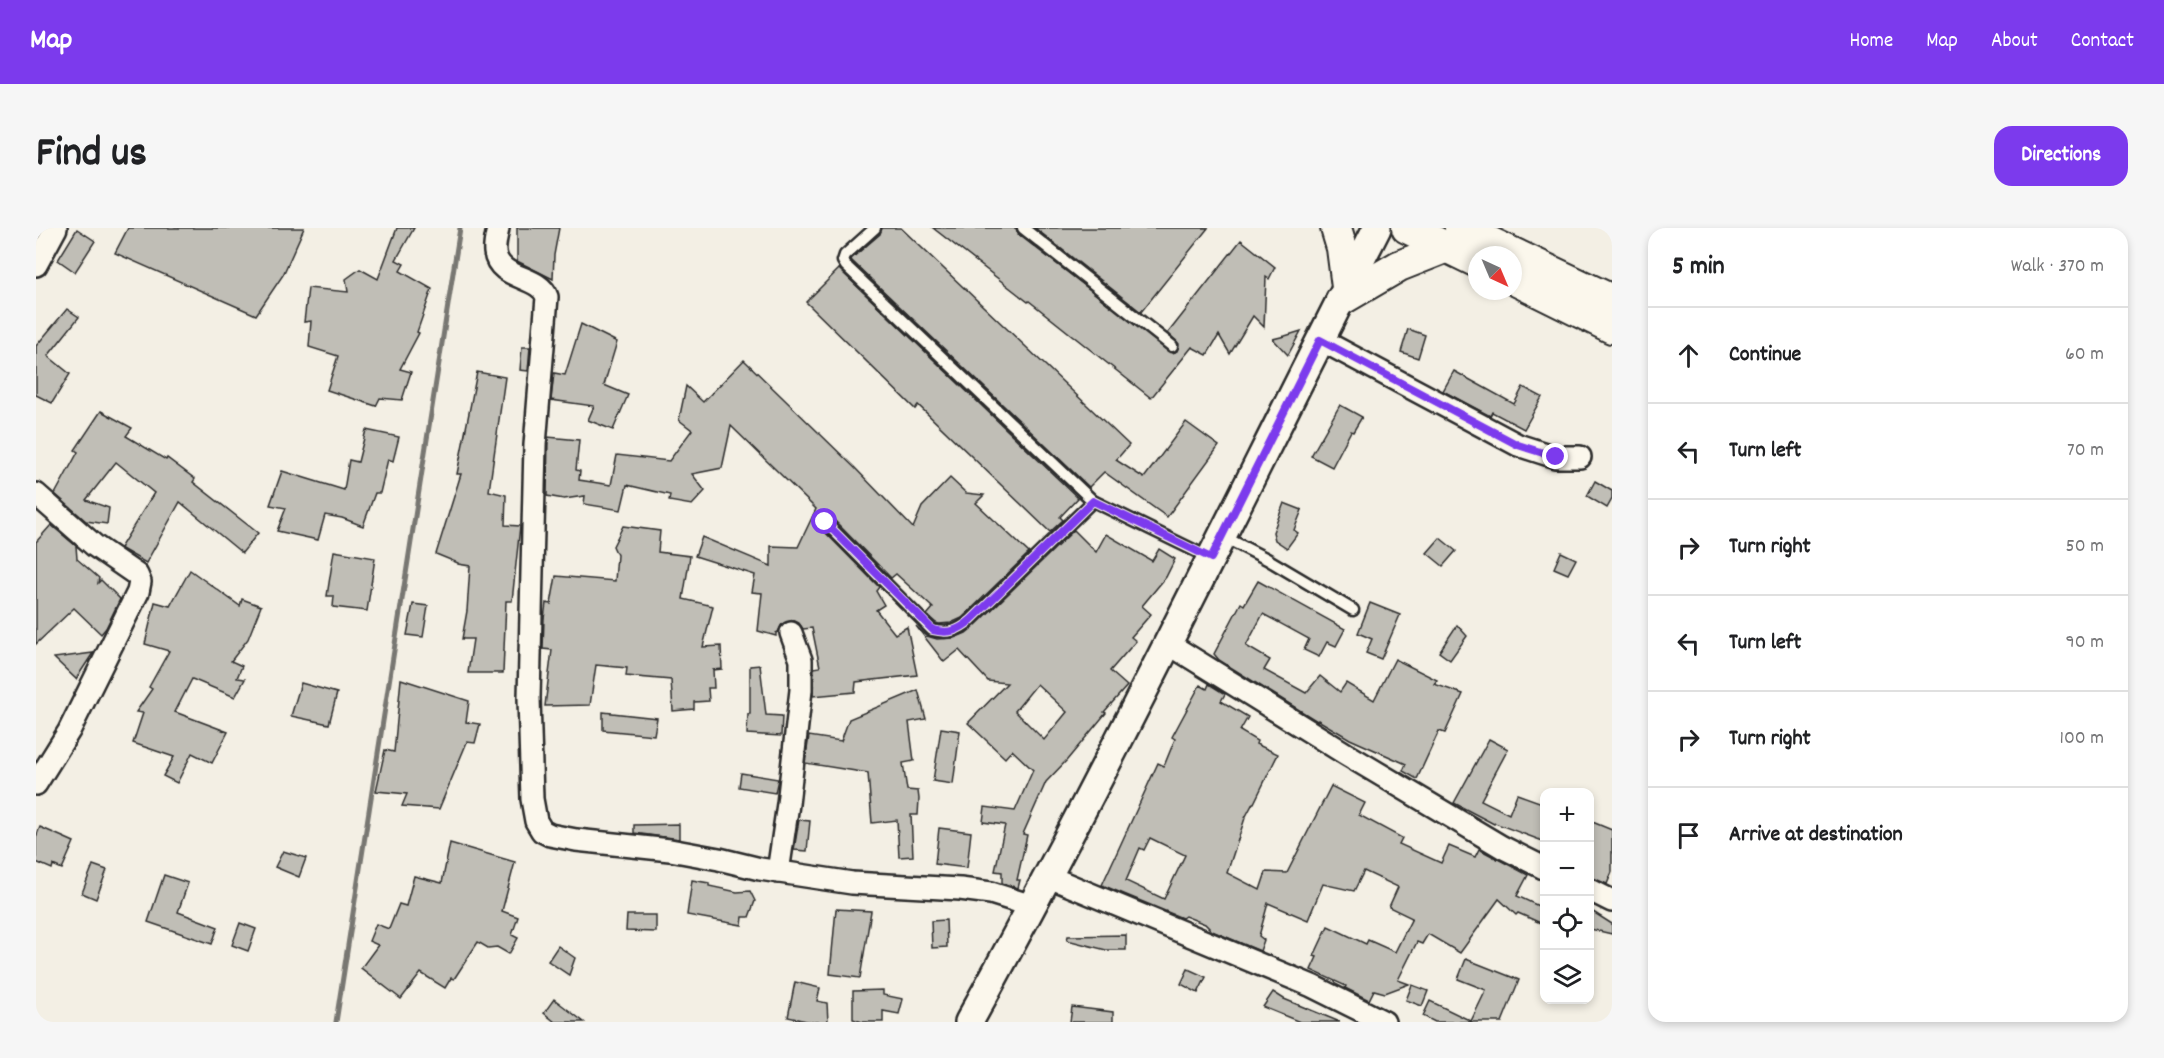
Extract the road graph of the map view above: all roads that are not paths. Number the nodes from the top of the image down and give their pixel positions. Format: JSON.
{"nodes":[{"id":1,"x":56,"y":228,"type":"edge"},
{"id":2,"x":498,"y":228,"type":"edge"},
{"id":3,"x":875,"y":228,"type":"edge"},
{"id":4,"x":1023,"y":228,"type":"edge"},
{"id":5,"x":1336,"y":228,"type":"edge"},
{"id":6,"x":1377,"y":228,"type":"edge"},
{"id":7,"x":1407,"y":228,"type":"edge"},
{"id":8,"x":1453,"y":238,"type":"edge"},
{"id":9,"x":1468,"y":253,"type":"edge"},
{"id":10,"x":36,"y":265,"type":"edge"},
{"id":11,"x":1522,"y":283,"type":"edge"},
{"id":12,"x":1344,"y":294,"type":"junction"},
{"id":13,"x":1612,"y":300,"type":"edge"},
{"id":14,"x":1612,"y":328,"type":"edge"},
{"id":15,"x":1320,"y":340,"type":"junction"},
{"id":16,"x":1172,"y":346,"type":"dead end"},
{"id":17,"x":1580,"y":458,"type":"dead end"},
{"id":18,"x":36,"y":494,"type":"edge"},
{"id":19,"x":1093,"y":501,"type":"junction"},
{"id":20,"x":825,"y":522,"type":"dead end"},
{"id":21,"x":1216,"y":547,"type":"junction"},
{"id":22,"x":1353,"y":610,"type":"dead end"},
{"id":23,"x":791,"y":633,"type":"dead end"},
{"id":24,"x":1169,"y":644,"type":"junction"},
{"id":25,"x":36,"y":784,"type":"edge"},
{"id":26,"x":1540,"y":860,"type":"edge"},
{"id":27,"x":778,"y":872,"type":"junction"},
{"id":28,"x":1047,"y":876,"type":"junction"},
{"id":29,"x":1594,"y":892,"type":"edge"},
{"id":30,"x":1612,"y":901,"type":"edge"},
{"id":31,"x":1032,"y":906,"type":"junction"},
{"id":32,"x":969,"y":1022,"type":"edge"},
{"id":33,"x":1384,"y":1022,"type":"edge"}],
"edges":[{"from":1,"to":10,"type":"street"},
{"from":2,"to":27,"type":"street"},
{"from":3,"to":19,"type":"lane"},
{"from":4,"to":16,"type":"lane"},
{"from":5,"to":12,"type":"main road"},
{"from":6,"to":12,"type":"street"},
{"from":7,"to":8,"type":"main road"},
{"from":8,"to":9,"type":"main road"},
{"from":8,"to":12,"type":"main road"},
{"from":8,"to":13,"type":"main road"},
{"from":11,"to":14,"type":"main road"},
{"from":12,"to":15,"type":"street"},
{"from":15,"to":17,"type":"street"},
{"from":15,"to":21,"type":"street"},
{"from":18,"to":25,"type":"street"},
{"from":19,"to":20,"type":"lane"},
{"from":19,"to":21,"type":"lane"},
{"from":21,"to":22,"type":"lane"},
{"from":21,"to":24,"type":"street"},
{"from":23,"to":27,"type":"street"},
{"from":24,"to":26,"type":"street"},
{"from":24,"to":28,"type":"street"},
{"from":27,"to":31,"type":"street"},
{"from":28,"to":31,"type":"street"},
{"from":28,"to":33,"type":"street"},
{"from":29,"to":30,"type":"street"},
{"from":31,"to":32,"type":"street"}]}
